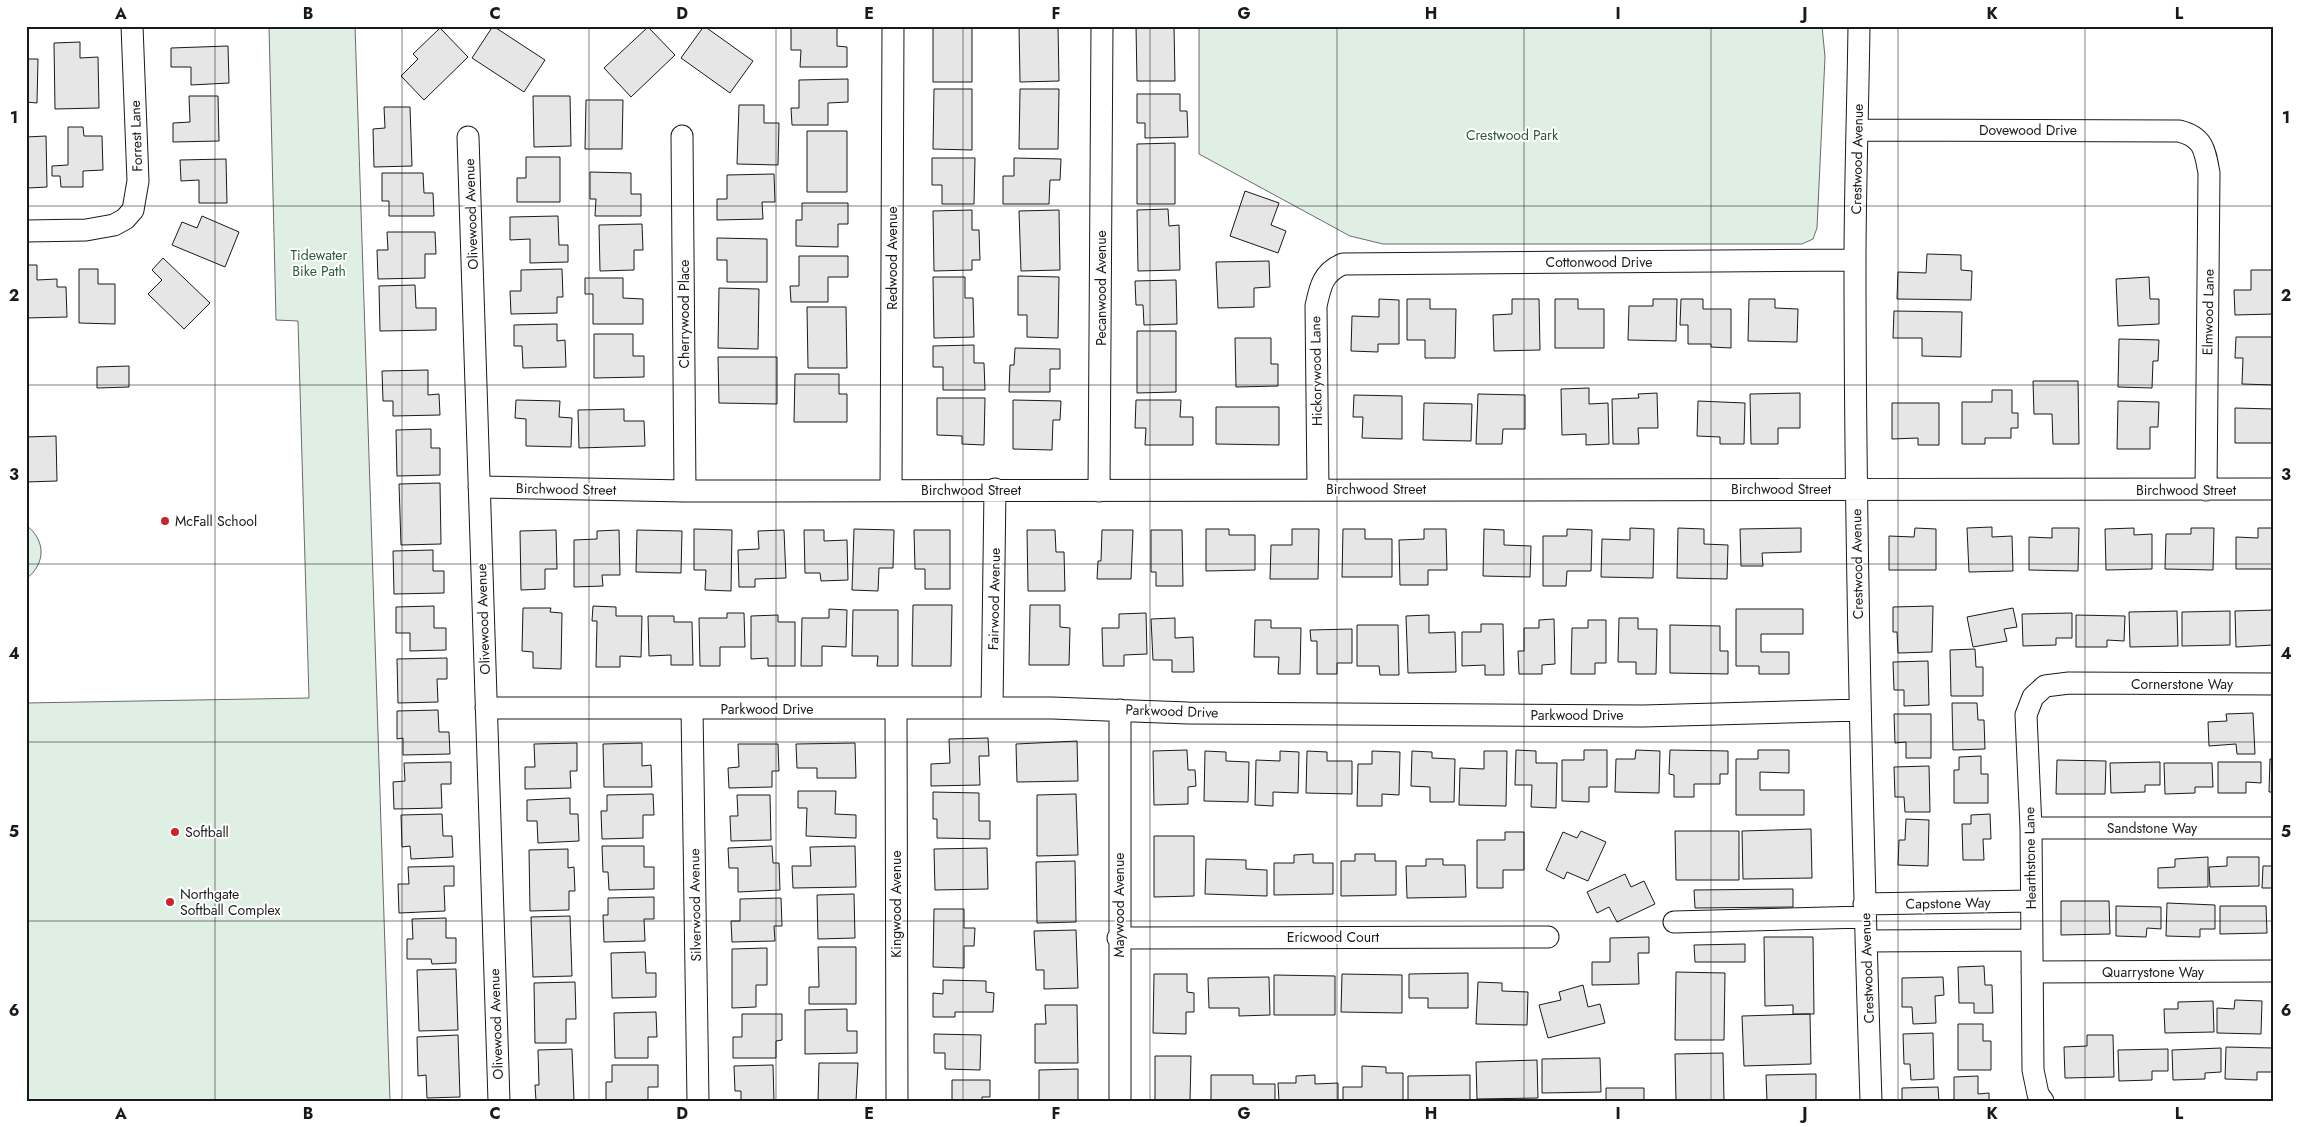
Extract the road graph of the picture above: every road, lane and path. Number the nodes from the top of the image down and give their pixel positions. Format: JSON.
{"nodes":[{"id":1,"x":132,"y":26,"type":"edge"},
{"id":2,"x":893,"y":26,"type":"edge"},
{"id":3,"x":1102,"y":26,"type":"edge"},
{"id":4,"x":1859,"y":26,"type":"edge"},
{"id":5,"x":1858,"y":130,"type":"junction"},
{"id":6,"x":682,"y":136,"type":"dead end"},
{"id":7,"x":468,"y":137,"type":"dead end"},
{"id":8,"x":2196,"y":138,"type":"joint"},
{"id":9,"x":26,"y":231,"type":"edge"},
{"id":10,"x":1854,"y":260,"type":"junction"},
{"id":11,"x":1342,"y":264,"type":"joint"},
{"id":12,"x":479,"y":487,"type":"junction"},
{"id":13,"x":995,"y":489,"type":"junction"},
{"id":14,"x":1318,"y":489,"type":"junction"},
{"id":15,"x":1856,"y":489,"type":"junction"},
{"id":16,"x":2274,"y":489,"type":"edge"},
{"id":17,"x":891,"y":490,"type":"junction"},
{"id":18,"x":2206,"y":490,"type":"junction"},
{"id":19,"x":685,"y":491,"type":"junction"},
{"id":20,"x":1100,"y":491,"type":"junction"},
{"id":21,"x":2091,"y":683,"type":"joint"},
{"id":22,"x":2274,"y":684,"type":"edge"},
{"id":23,"x":486,"y":708,"type":"junction"},
{"id":24,"x":896,"y":708,"type":"junction"},
{"id":25,"x":992,"y":708,"type":"junction"},
{"id":26,"x":692,"y":709,"type":"junction"},
{"id":27,"x":1120,"y":710,"type":"junction"},
{"id":28,"x":1859,"y":710,"type":"junction"},
{"id":29,"x":2031,"y":828,"type":"junction"},
{"id":30,"x":2274,"y":828,"type":"edge"},
{"id":31,"x":2031,"y":901,"type":"junction"},
{"id":32,"x":1865,"y":911,"type":"junction"},
{"id":33,"x":1674,"y":922,"type":"dead end"},
{"id":34,"x":1548,"y":937,"type":"dead end"},
{"id":35,"x":1118,"y":938,"type":"junction"},
{"id":36,"x":2031,"y":940,"type":"junction"},
{"id":37,"x":1866,"y":941,"type":"junction"},
{"id":38,"x":2274,"y":971,"type":"edge"},
{"id":39,"x":2032,"y":972,"type":"junction"},
{"id":40,"x":2039,"y":1092,"type":"edge"},
{"id":41,"x":499,"y":1101,"type":"edge"},
{"id":42,"x":698,"y":1101,"type":"edge"},
{"id":43,"x":897,"y":1101,"type":"edge"},
{"id":44,"x":1120,"y":1101,"type":"edge"},
{"id":45,"x":1871,"y":1101,"type":"edge"}],
"edges":[{"from":1,"to":9,"type":"street","name":"Forrest Lane"},
{"from":2,"to":17,"type":"street","name":"Redwood Avenue"},
{"from":3,"to":20,"type":"street","name":"Pecanwood Avenue"},
{"from":4,"to":5,"type":"street","name":"Crestwood Avenue"},
{"from":5,"to":8,"type":"street","name":"Dovewood Drive"},
{"from":5,"to":10,"type":"street","name":"Crestwood Avenue"},
{"from":6,"to":19,"type":"street","name":"Cherrywood Place"},
{"from":7,"to":12,"type":"street","name":"Olivewood Avenue"},
{"from":8,"to":18,"type":"street","name":"Elmwood Lane"},
{"from":10,"to":11,"type":"street","name":"Cottonwood Drive"},
{"from":10,"to":15,"type":"street","name":"Crestwood Avenue"},
{"from":11,"to":14,"type":"street","name":"Hickorywood Lane"},
{"from":12,"to":19,"type":"street","name":"Birchwood Street"},
{"from":12,"to":23,"type":"street","name":"Olivewood Avenue"},
{"from":13,"to":17,"type":"street","name":"Birchwood Street"},
{"from":13,"to":20,"type":"street","name":"Birchwood Street"},
{"from":13,"to":25,"type":"street","name":"Fairwood Avenue"},
{"from":14,"to":15,"type":"street","name":"Birchwood Street"},
{"from":14,"to":20,"type":"street","name":"Birchwood Street"},
{"from":15,"to":18,"type":"street","name":"Birchwood Street"},
{"from":15,"to":28,"type":"street","name":"Crestwood Avenue"},
{"from":16,"to":18,"type":"street","name":"Birchwood Street"},
{"from":17,"to":19,"type":"street","name":"Birchwood Street"},
{"from":21,"to":22,"type":"street","name":"Cornerstone Way"},
{"from":21,"to":29,"type":"street","name":"Hearthstone Lane"},
{"from":23,"to":26,"type":"street","name":"Parkwood Drive"},
{"from":23,"to":41,"type":"street","name":"Olivewood Avenue"},
{"from":24,"to":25,"type":"street","name":"Parkwood Drive"},
{"from":24,"to":26,"type":"street","name":"Parkwood Drive"},
{"from":24,"to":43,"type":"street","name":"Kingwood Avenue"},
{"from":25,"to":27,"type":"street","name":"Parkwood Drive"},
{"from":26,"to":42,"type":"street","name":"Silverwood Avenue"},
{"from":27,"to":28,"type":"street","name":"Parkwood Drive"},
{"from":27,"to":35,"type":"street","name":"Maywood Avenue"},
{"from":28,"to":32,"type":"street","name":"Crestwood Avenue"},
{"from":29,"to":30,"type":"street","name":"Sandstone Way"},
{"from":29,"to":31,"type":"street","name":"Hearthstone Lane"},
{"from":31,"to":32,"type":"street","name":"Capstone Way"},
{"from":31,"to":36,"type":"street","name":"Hearthstone Lane"},
{"from":32,"to":33,"type":"street","name":"Capstone Way"},
{"from":32,"to":37,"type":"street","name":"Crestwood Avenue"},
{"from":34,"to":35,"type":"street","name":"Ericwood Court"},
{"from":35,"to":44,"type":"street","name":"Maywood Avenue"},
{"from":36,"to":37,"type":"street"},
{"from":36,"to":39,"type":"street","name":"Hearthstone Lane"},
{"from":37,"to":45,"type":"street","name":"Crestwood Avenue"},
{"from":38,"to":39,"type":"street","name":"Quarrystone Way"},
{"from":39,"to":40,"type":"street","name":"Hearthstone Lane"}]}
